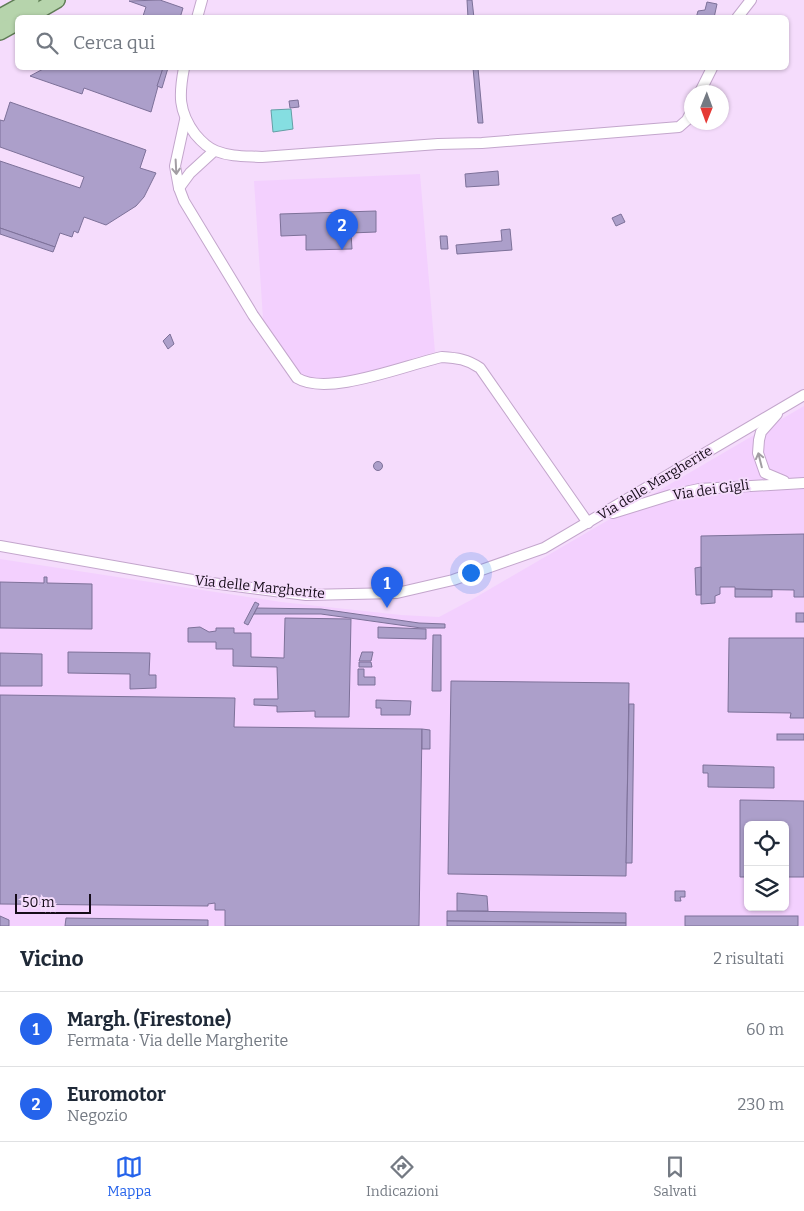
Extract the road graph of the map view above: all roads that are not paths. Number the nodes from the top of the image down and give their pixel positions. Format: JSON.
{"nodes":[{"id":1,"x":31,"y":0,"type":"edge"},
{"id":2,"x":57,"y":0,"type":"edge"},
{"id":3,"x":202,"y":0,"type":"edge"},
{"id":4,"x":751,"y":0,"type":"edge"},
{"id":5,"x":31,"y":15,"type":"edge"},
{"id":6,"x":198,"y":15,"type":"edge"},
{"id":7,"x":739,"y":15,"type":"edge"},
{"id":8,"x":0,"y":17,"type":"edge"},
{"id":9,"x":15,"y":24,"type":"edge"},
{"id":10,"x":0,"y":32,"type":"edge"},
{"id":11,"x":184,"y":70,"type":"edge"},
{"id":12,"x":711,"y":70,"type":"edge"},
{"id":13,"x":704,"y":85,"type":"edge"},
{"id":14,"x":185,"y":120,"type":"junction"},
{"id":15,"x":684,"y":122,"type":"edge"},
{"id":16,"x":214,"y":151,"type":"junction"},
{"id":17,"x":179,"y":188,"type":"junction"},
{"id":18,"x":804,"y":394,"type":"edge"},
{"id":19,"x":782,"y":408,"type":"junction"},
{"id":20,"x":801,"y":483,"type":"edge"},
{"id":21,"x":598,"y":517,"type":"junction"},
{"id":22,"x":588,"y":523,"type":"junction"},
{"id":23,"x":0,"y":546,"type":"edge"}],
"edges":[{"from":1,"to":8,"type":"main road"},
{"from":2,"to":5,"type":"main road"},
{"from":3,"to":6,"type":"street"},
{"from":4,"to":7,"type":"street"},
{"from":9,"to":10,"type":"main road"},
{"from":11,"to":14,"type":"street"},
{"from":12,"to":13,"type":"street"},
{"from":14,"to":16,"type":"street"},
{"from":14,"to":17,"type":"street","one_way":true},
{"from":15,"to":16,"type":"street"},
{"from":16,"to":17,"type":"street"},
{"from":17,"to":22,"type":"street"},
{"from":18,"to":19,"type":"street","name":"Via delle Margherite"},
{"from":20,"to":19,"type":"street","name":"Via dei Gigli","one_way":true},
{"from":19,"to":21,"type":"street","name":"Via delle Margherite"},
{"from":20,"to":21,"type":"street","name":"Via dei Gigli"},
{"from":21,"to":22,"type":"street","name":"Via delle Margherite"},
{"from":22,"to":23,"type":"street","name":"Via delle Margherite"}]}
